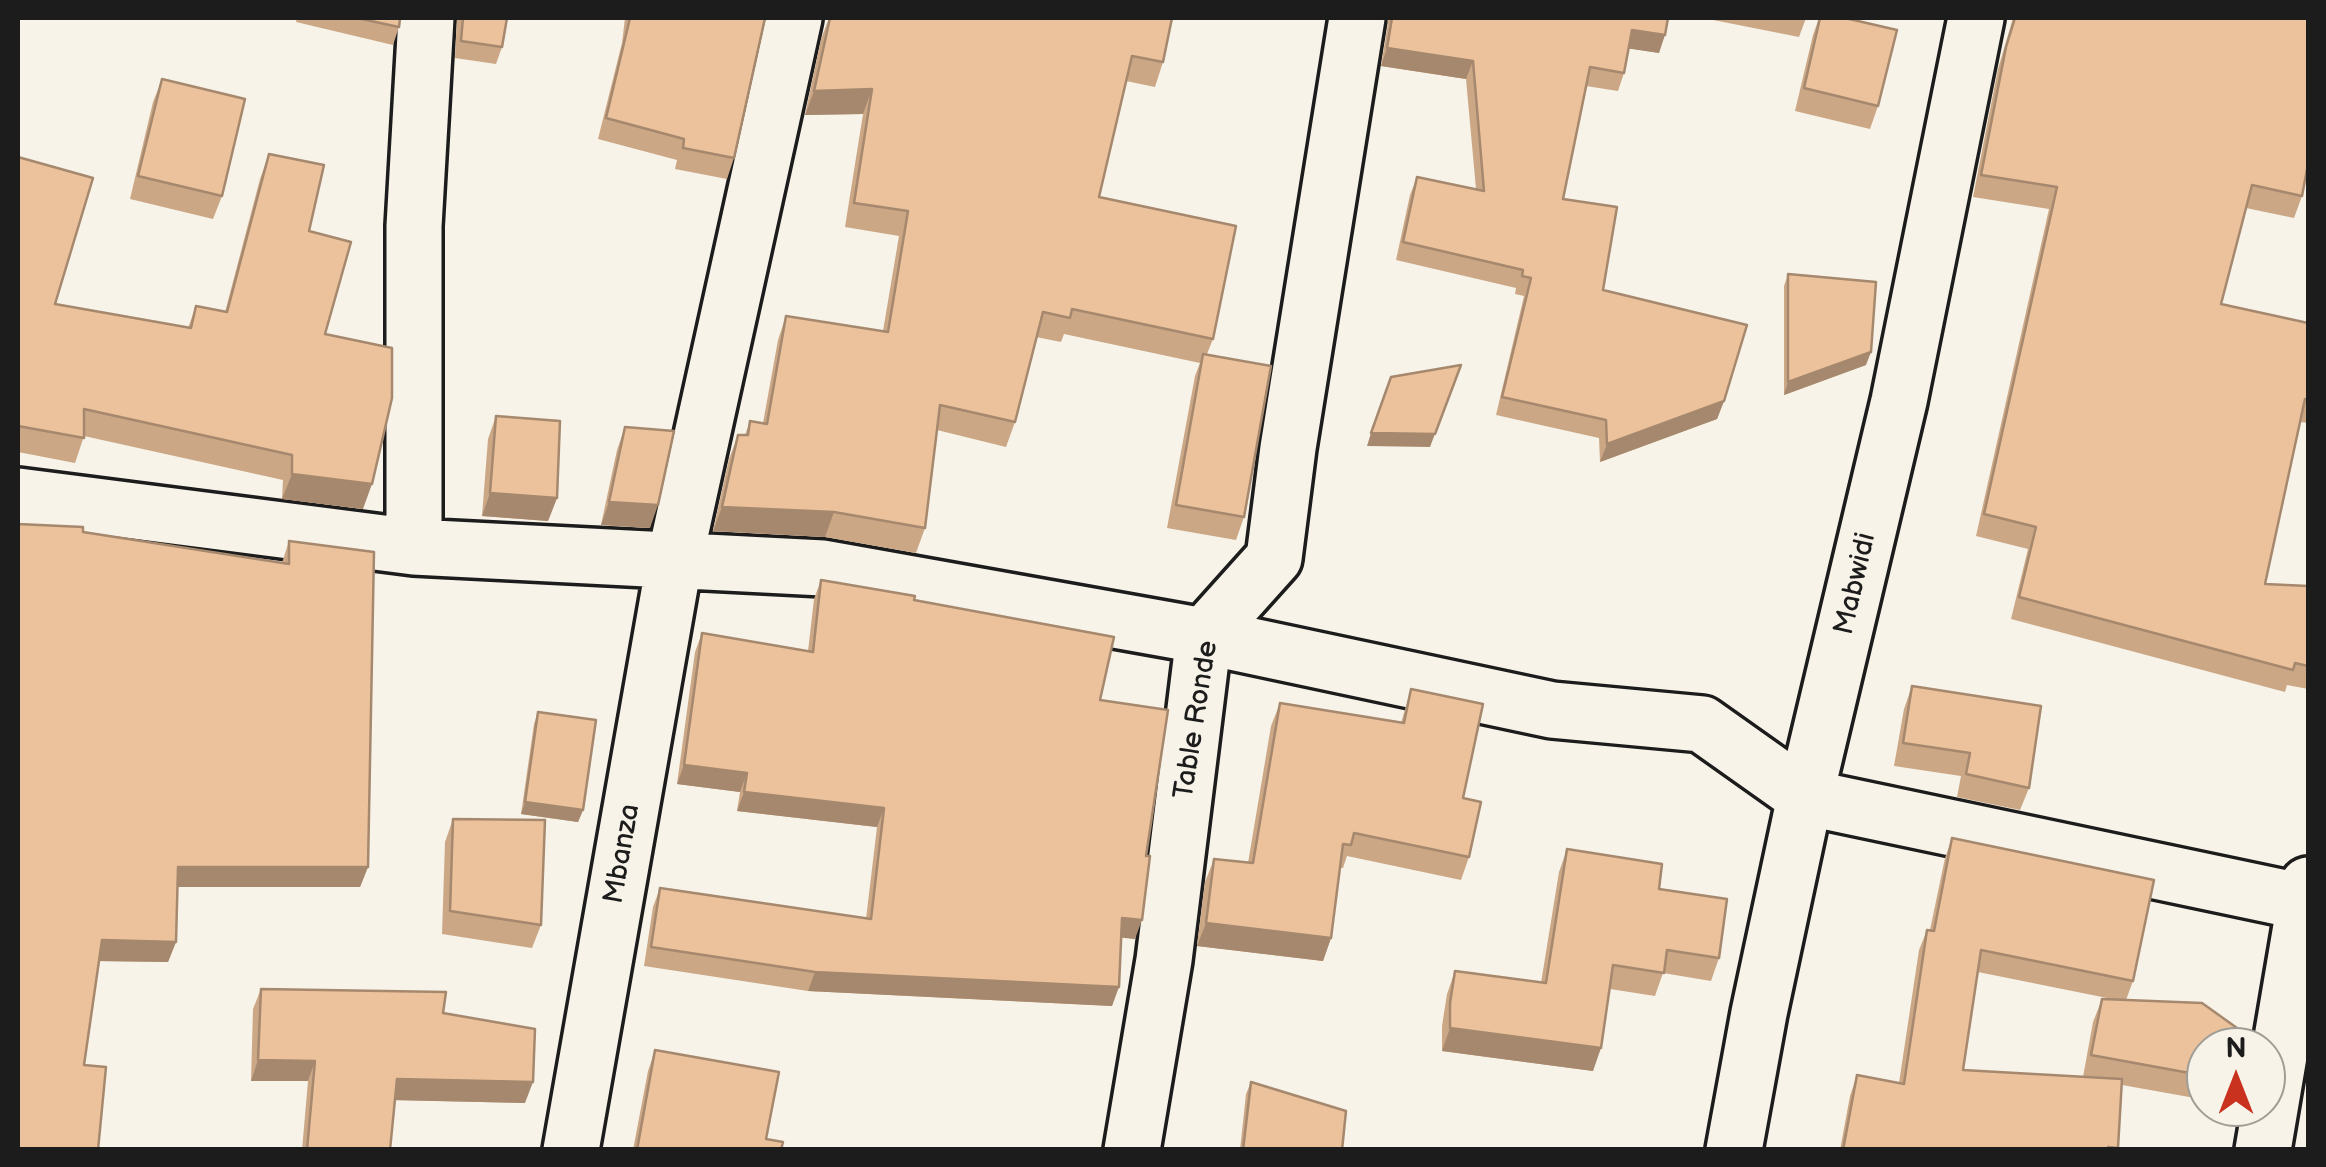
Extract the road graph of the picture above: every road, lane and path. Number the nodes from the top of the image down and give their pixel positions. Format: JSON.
{"nodes":[{"id":1,"x":426,"y":18,"type":"edge"},
{"id":2,"x":794,"y":18,"type":"edge"},
{"id":3,"x":1357,"y":18,"type":"edge"},
{"id":4,"x":1976,"y":18,"type":"edge"},
{"id":5,"x":18,"y":496,"type":"edge"},
{"id":6,"x":414,"y":547,"type":"junction"},
{"id":7,"x":675,"y":558,"type":"junction"},
{"id":8,"x":1204,"y":636,"type":"junction"},
{"id":9,"x":1805,"y":797,"type":"junction"},
{"id":10,"x":2308,"y":897,"type":"edge"},
{"id":11,"x":571,"y":1150,"type":"edge"},
{"id":12,"x":1132,"y":1150,"type":"edge"},
{"id":13,"x":1734,"y":1150,"type":"edge"},
{"id":14,"x":2263,"y":1150,"type":"edge"}],
"edges":[{"from":1,"to":6,"type":"street"},
{"from":2,"to":7,"type":"street","name":"Mbanza"},
{"from":3,"to":8,"type":"street","name":"Table Ronde"},
{"from":4,"to":9,"type":"street","name":"Mabwidi"},
{"from":5,"to":6,"type":"street"},
{"from":6,"to":7,"type":"street"},
{"from":7,"to":8,"type":"street"},
{"from":7,"to":11,"type":"street","name":"Mbanza"},
{"from":8,"to":9,"type":"street"},
{"from":8,"to":12,"type":"street","name":"Table Ronde"},
{"from":9,"to":10,"type":"street"},
{"from":9,"to":13,"type":"street","name":"Mabwidi"},
{"from":10,"to":14,"type":"street"}]}
